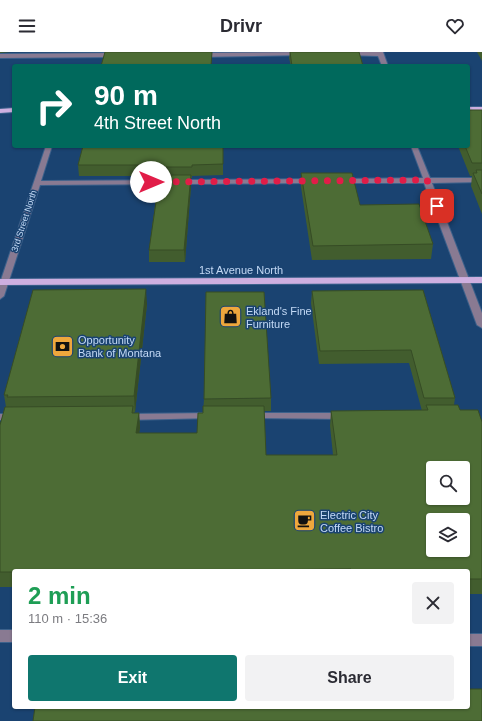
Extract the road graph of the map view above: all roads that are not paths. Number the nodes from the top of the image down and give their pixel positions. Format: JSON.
{"nodes":[{"id":1,"x":380,"y":53,"type":"edge"},
{"id":2,"x":310,"y":54,"type":"edge"},
{"id":3,"x":342,"y":54,"type":"edge"},
{"id":4,"x":126,"y":55,"type":"edge"},
{"id":5,"x":189,"y":55,"type":"edge"},
{"id":6,"x":0,"y":56,"type":"edge"},
{"id":7,"x":78,"y":56,"type":"edge"},
{"id":8,"x":384,"y":64,"type":"edge"},
{"id":9,"x":470,"y":109,"type":"edge"},
{"id":10,"x":482,"y":109,"type":"edge"},
{"id":11,"x":12,"y":110,"type":"edge"},
{"id":12,"x":0,"y":111,"type":"edge"},
{"id":13,"x":48,"y":148,"type":"edge"},
{"id":14,"x":415,"y":148,"type":"edge"},
{"id":15,"x":427,"y":180,"type":"junction"},
{"id":16,"x":482,"y":180,"type":"edge"},
{"id":17,"x":37,"y":183,"type":"junction"},
{"id":18,"x":466,"y":280,"type":"junction"},
{"id":19,"x":482,"y":280,"type":"edge"},
{"id":20,"x":2,"y":282,"type":"edge"},
{"id":21,"x":0,"y":296,"type":"edge"},
{"id":22,"x":482,"y":325,"type":"edge"},
{"id":23,"x":221,"y":416,"type":"edge"},
{"id":24,"x":244,"y":416,"type":"edge"},
{"id":25,"x":357,"y":416,"type":"edge"},
{"id":26,"x":0,"y":417,"type":"edge"},
{"id":27,"x":23,"y":417,"type":"edge"},
{"id":28,"x":115,"y":417,"type":"edge"},
{"id":29,"x":0,"y":636,"type":"edge"},
{"id":30,"x":12,"y":636,"type":"edge"},
{"id":31,"x":470,"y":640,"type":"edge"},
{"id":32,"x":482,"y":640,"type":"edge"}],
"edges":[{"from":1,"to":3,"type":"street"},
{"from":1,"to":8,"type":"street"},
{"from":2,"to":5,"type":"street"},
{"from":4,"to":7,"type":"street"},
{"from":6,"to":7,"type":"street"},
{"from":9,"to":10,"type":"main road"},
{"from":11,"to":12,"type":"main road"},
{"from":13,"to":17,"type":"street","name":"3rd Street North"},
{"from":14,"to":15,"type":"street"},
{"from":15,"to":16,"type":"street"},
{"from":15,"to":17,"type":"street"},
{"from":15,"to":18,"type":"street"},
{"from":17,"to":20,"type":"street","name":"3rd Street North"},
{"from":18,"to":19,"type":"main road","name":"1st Avenue North"},
{"from":18,"to":20,"type":"main road","name":"1st Avenue North"},
{"from":18,"to":22,"type":"street"},
{"from":20,"to":21,"type":"street","name":"3rd Street North"},
{"from":23,"to":28,"type":"street"},
{"from":24,"to":25,"type":"street"},
{"from":26,"to":27,"type":"street"},
{"from":29,"to":30,"type":"street"},
{"from":31,"to":32,"type":"street"}]}
